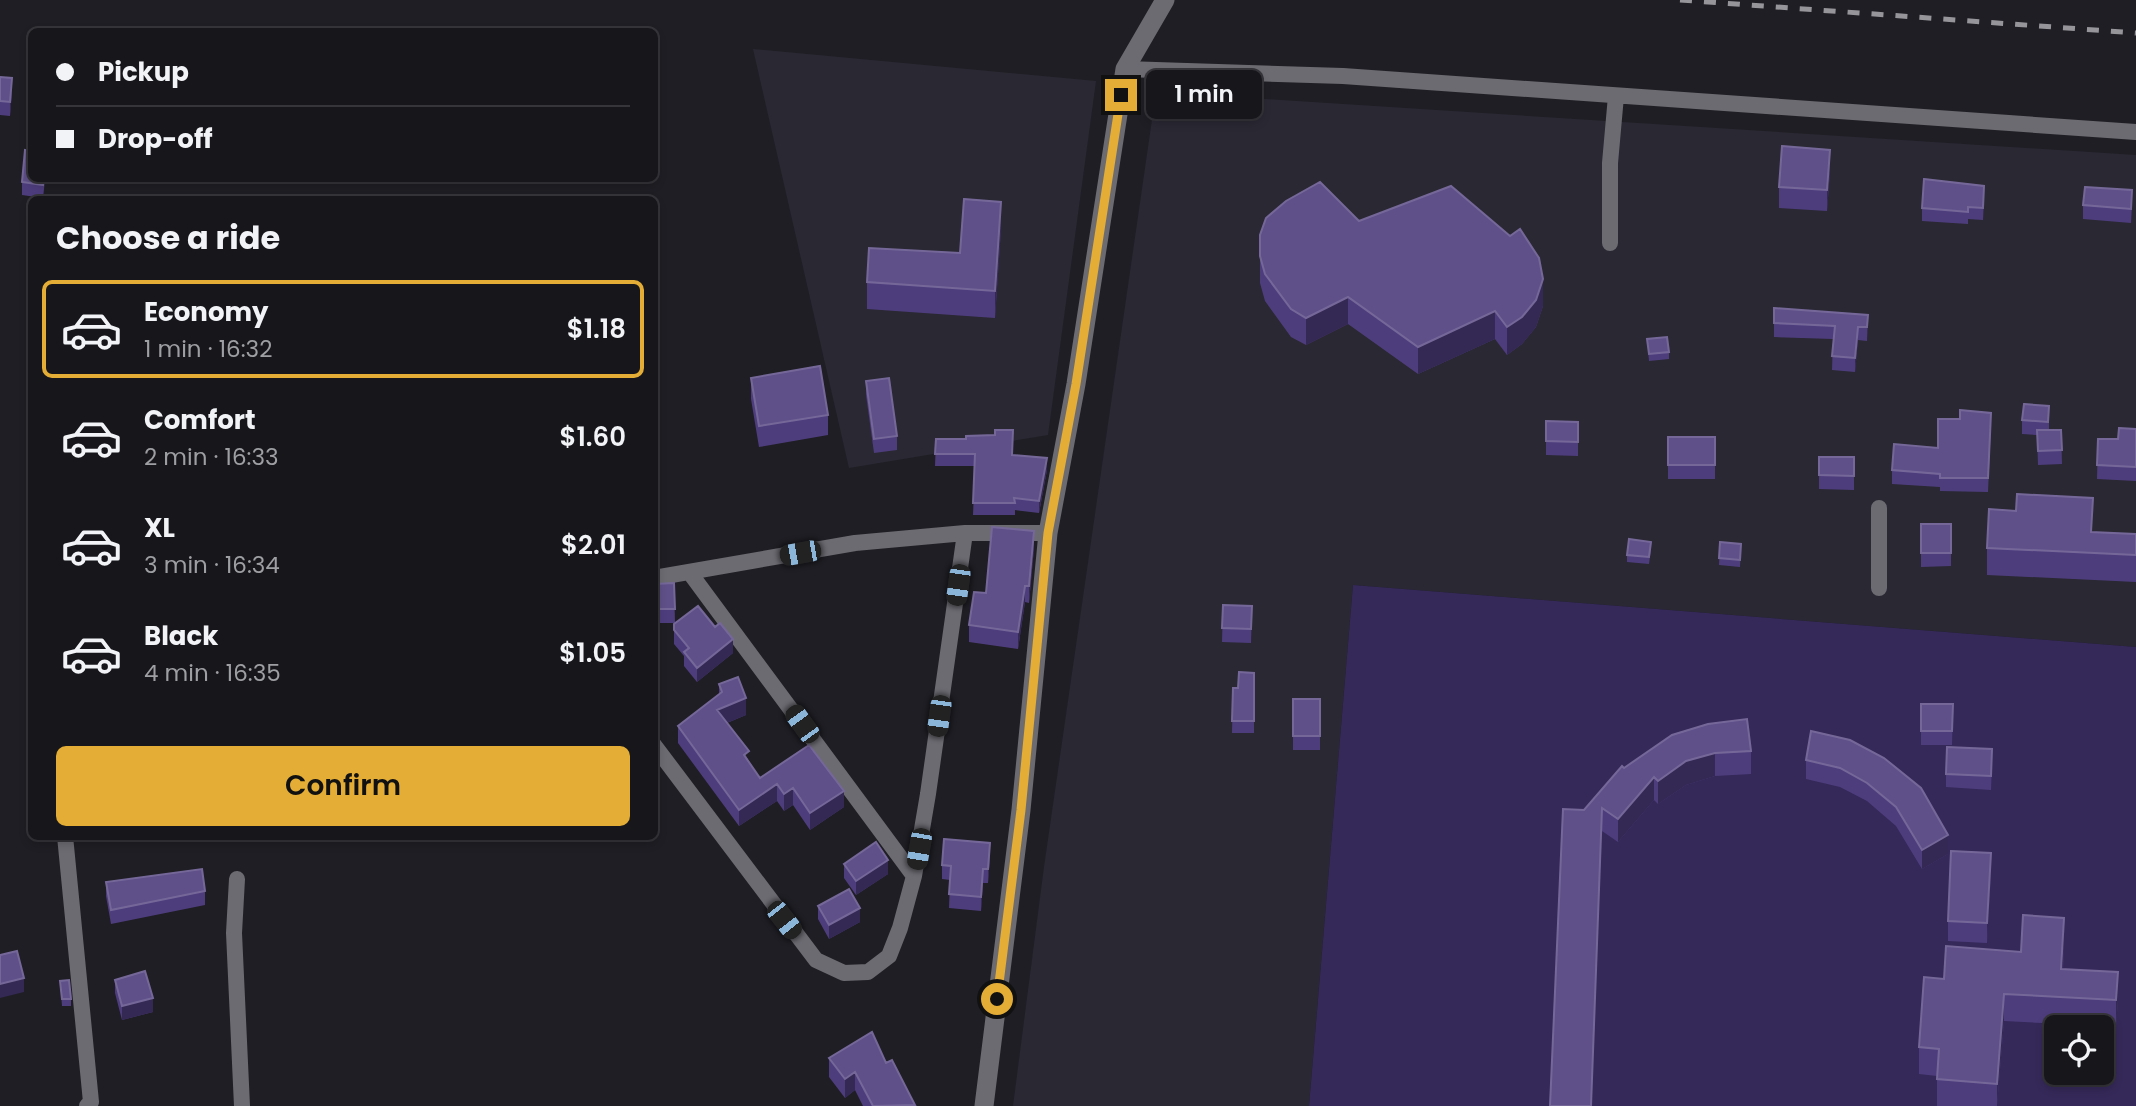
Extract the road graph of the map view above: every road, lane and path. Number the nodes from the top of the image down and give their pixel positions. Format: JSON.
{"nodes":[{"id":1,"x":1165,"y":0,"type":"edge"},
{"id":2,"x":1125,"y":69,"type":"junction"},
{"id":3,"x":1616,"y":96,"type":"junction"},
{"id":4,"x":2136,"y":132,"type":"edge"},
{"id":5,"x":1610,"y":243,"type":"dead end"},
{"id":6,"x":1879,"y":508,"type":"dead end"},
{"id":7,"x":965,"y":533,"type":"junction"},
{"id":8,"x":1048,"y":533,"type":"junction"},
{"id":9,"x":690,"y":573,"type":"junction"},
{"id":10,"x":658,"y":577,"type":"edge"},
{"id":11,"x":1879,"y":588,"type":"dead end"},
{"id":12,"x":658,"y":750,"type":"edge"},
{"id":13,"x":65,"y":840,"type":"edge"},
{"id":14,"x":915,"y":876,"type":"junction"},
{"id":15,"x":237,"y":879,"type":"dead end"},
{"id":16,"x":87,"y":1106,"type":"edge"},
{"id":17,"x":242,"y":1106,"type":"edge"},
{"id":18,"x":984,"y":1106,"type":"edge"}],
"edges":[{"from":1,"to":2,"type":"street"},
{"from":2,"to":3,"type":"street"},
{"from":2,"to":8,"type":"street"},
{"from":3,"to":4,"type":"street"},
{"from":3,"to":5,"type":"street"},
{"from":6,"to":11,"type":"street"},
{"from":7,"to":8,"type":"street"},
{"from":7,"to":9,"type":"street"},
{"from":7,"to":14,"type":"street"},
{"from":8,"to":18,"type":"street"},
{"from":9,"to":10,"type":"street"},
{"from":9,"to":14,"type":"street"},
{"from":12,"to":14,"type":"street"},
{"from":13,"to":16,"type":"street"},
{"from":15,"to":17,"type":"street"}]}
